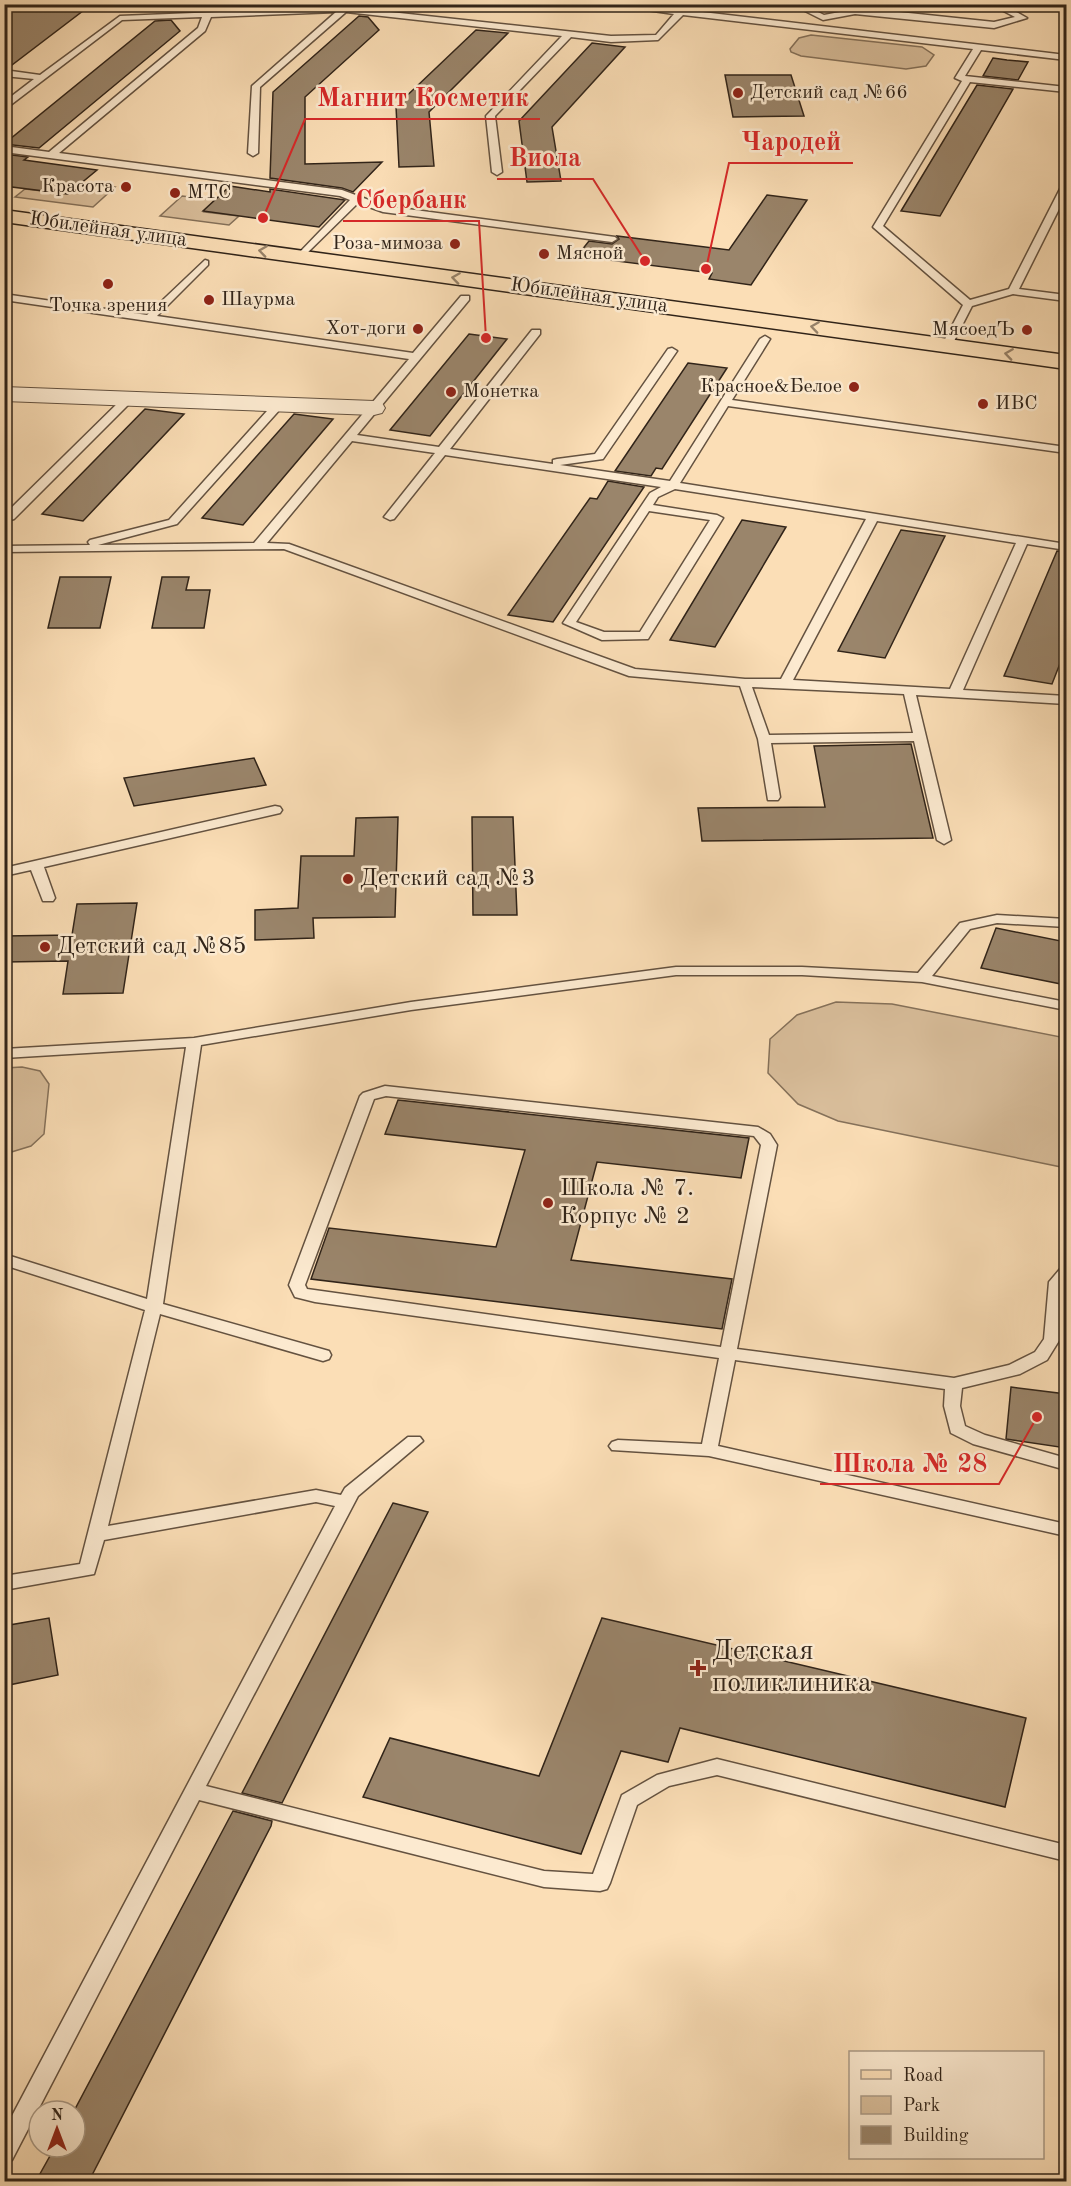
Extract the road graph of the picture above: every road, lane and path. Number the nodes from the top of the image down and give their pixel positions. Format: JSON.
{"nodes":[{"id":1,"x":608,"y":4,"type":"edge"},
{"id":2,"x":795,"y":4,"type":"edge"},
{"id":3,"x":884,"y":4,"type":"edge"},
{"id":4,"x":994,"y":4,"type":"edge"},
{"id":5,"x":344,"y":9,"type":"junction"},
{"id":6,"x":853,"y":11,"type":"junction"},
{"id":7,"x":208,"y":13,"type":"junction"},
{"id":8,"x":680,"y":13,"type":"junction"},
{"id":9,"x":569,"y":34,"type":"junction"},
{"id":10,"x":978,"y":47,"type":"junction"},
{"id":11,"x":1066,"y":57,"type":"edge"},
{"id":12,"x":4,"y":73,"type":"edge"},
{"id":13,"x":43,"y":78,"type":"junction"},
{"id":14,"x":967,"y":79,"type":"junction"},
{"id":15,"x":1066,"y":90,"type":"edge"},
{"id":16,"x":4,"y":107,"type":"edge"},
{"id":17,"x":4,"y":149,"type":"edge"},
{"id":18,"x":253,"y":153,"type":"dead end"},
{"id":19,"x":51,"y":155,"type":"junction"},
{"id":20,"x":497,"y":172,"type":"dead end"},
{"id":21,"x":1066,"y":187,"type":"edge"},
{"id":22,"x":357,"y":199,"type":"junction"},
{"id":23,"x":4,"y":216,"type":"edge"},
{"id":24,"x":4,"y":236,"type":"edge"},
{"id":25,"x":612,"y":238,"type":"dead end"},
{"id":26,"x":301,"y":256,"type":"junction"},
{"id":27,"x":205,"y":263,"type":"junction"},
{"id":28,"x":1013,"y":291,"type":"junction"},
{"id":29,"x":4,"y":297,"type":"edge"},
{"id":30,"x":465,"y":298,"type":"junction"},
{"id":31,"x":1066,"y":298,"type":"edge"},
{"id":32,"x":968,"y":304,"type":"junction"},
{"id":33,"x":149,"y":318,"type":"junction"},
{"id":34,"x":536,"y":332,"type":"dead end"},
{"id":35,"x":765,"y":339,"type":"junction"},
{"id":36,"x":947,"y":345,"type":"junction"},
{"id":37,"x":672,"y":351,"type":"dead end"},
{"id":38,"x":416,"y":357,"type":"junction"},
{"id":39,"x":1066,"y":362,"type":"edge"},
{"id":40,"x":1066,"y":381,"type":"edge"},
{"id":41,"x":4,"y":394,"type":"edge"},
{"id":42,"x":128,"y":399,"type":"junction"},
{"id":43,"x":726,"y":402,"type":"junction"},
{"id":44,"x":279,"y":404,"type":"junction"},
{"id":45,"x":374,"y":408,"type":"junction"},
{"id":46,"x":349,"y":437,"type":"junction"},
{"id":47,"x":1066,"y":450,"type":"edge"},
{"id":48,"x":444,"y":451,"type":"junction"},
{"id":49,"x":536,"y":465,"type":"junction"},
{"id":50,"x":673,"y":485,"type":"junction"},
{"id":51,"x":646,"y":507,"type":"junction"},
{"id":52,"x":390,"y":517,"type":"dead end"},
{"id":53,"x":873,"y":518,"type":"junction"},
{"id":54,"x":4,"y":519,"type":"edge"},
{"id":55,"x":1023,"y":541,"type":"junction"},
{"id":56,"x":258,"y":546,"type":"junction"},
{"id":57,"x":1066,"y":547,"type":"edge"},
{"id":58,"x":69,"y":548,"type":"junction"},
{"id":59,"x":4,"y":549,"type":"edge"},
{"id":60,"x":602,"y":636,"type":"junction"},
{"id":61,"x":589,"y":657,"type":"junction"},
{"id":62,"x":785,"y":682,"type":"junction"},
{"id":63,"x":746,"y":683,"type":"junction"},
{"id":64,"x":909,"y":690,"type":"junction"},
{"id":65,"x":955,"y":693,"type":"junction"},
{"id":66,"x":1066,"y":700,"type":"edge"},
{"id":67,"x":920,"y":737,"type":"junction"},
{"id":68,"x":764,"y":739,"type":"junction"},
{"id":69,"x":773,"y":797,"type":"dead end"},
{"id":70,"x":275,"y":810,"type":"dead end"},
{"id":71,"x":944,"y":840,"type":"dead end"},
{"id":72,"x":36,"y":864,"type":"junction"},
{"id":73,"x":4,"y":872,"type":"edge"},
{"id":74,"x":48,"y":898,"type":"dead end"},
{"id":75,"x":1066,"y":923,"type":"edge"},
{"id":76,"x":922,"y":978,"type":"junction"},
{"id":77,"x":1066,"y":1006,"type":"edge"},
{"id":78,"x":194,"y":1042,"type":"junction"},
{"id":79,"x":4,"y":1054,"type":"edge"},
{"id":80,"x":4,"y":1258,"type":"edge"},
{"id":81,"x":1066,"y":1273,"type":"edge"},
{"id":82,"x":154,"y":1306,"type":"junction"},
{"id":83,"x":729,"y":1351,"type":"junction"},
{"id":84,"x":322,"y":1355,"type":"dead end"},
{"id":85,"x":954,"y":1384,"type":"junction"},
{"id":86,"x":414,"y":1442,"type":"dead end"},
{"id":87,"x":618,"y":1446,"type":"dead end"},
{"id":88,"x":709,"y":1450,"type":"junction"},
{"id":89,"x":1066,"y":1464,"type":"edge"},
{"id":90,"x":346,"y":1502,"type":"junction"},
{"id":91,"x":1066,"y":1530,"type":"edge"},
{"id":92,"x":96,"y":1535,"type":"junction"},
{"id":93,"x":4,"y":1583,"type":"edge"},
{"id":94,"x":194,"y":1791,"type":"junction"},
{"id":95,"x":1066,"y":1853,"type":"edge"},
{"id":96,"x":4,"y":2153,"type":"edge"}],
"edges":[{"from":1,"to":8,"type":"lane"},
{"from":2,"to":6,"type":"lane"},
{"from":3,"to":6,"type":"lane"},
{"from":4,"to":6,"type":"lane"},
{"from":5,"to":7,"type":"lane"},
{"from":5,"to":9,"type":"lane"},
{"from":5,"to":18,"type":"lane"},
{"from":7,"to":13,"type":"lane"},
{"from":7,"to":19,"type":"lane"},
{"from":8,"to":9,"type":"lane"},
{"from":8,"to":10,"type":"lane"},
{"from":9,"to":20,"type":"lane"},
{"from":10,"to":11,"type":"lane"},
{"from":10,"to":14,"type":"lane"},
{"from":12,"to":13,"type":"lane"},
{"from":13,"to":16,"type":"lane"},
{"from":14,"to":15,"type":"lane"},
{"from":14,"to":32,"type":"lane"},
{"from":17,"to":19,"type":"lane"},
{"from":19,"to":22,"type":"lane"},
{"from":21,"to":28,"type":"lane"},
{"from":22,"to":25,"type":"lane"},
{"from":22,"to":26,"type":"lane"},
{"from":26,"to":23,"type":"main road","name":"Юбилейная улица","one_way":true},
{"from":24,"to":27,"type":"main road","name":"Юбилейная улица"},
{"from":36,"to":26,"type":"main road","name":"Юбилейная улица","one_way":true},
{"from":27,"to":30,"type":"main road","name":"Юбилейная улица"},
{"from":27,"to":33,"type":"lane"},
{"from":28,"to":31,"type":"lane"},
{"from":28,"to":32,"type":"lane"},
{"from":29,"to":33,"type":"lane"},
{"from":30,"to":35,"type":"main road","name":"Юбилейная улица"},
{"from":30,"to":38,"type":"lane"},
{"from":32,"to":36,"type":"lane"},
{"from":33,"to":38,"type":"lane"},
{"from":34,"to":48,"type":"lane"},
{"from":35,"to":40,"type":"main road","name":"Юбилейная улица"},
{"from":35,"to":43,"type":"lane"},
{"from":39,"to":36,"type":"main road","name":"Юбилейная улица","one_way":true},
{"from":37,"to":49,"type":"lane"},
{"from":38,"to":45,"type":"lane"},
{"from":41,"to":42,"type":"street"},
{"from":42,"to":44,"type":"street"},
{"from":42,"to":54,"type":"lane"},
{"from":43,"to":47,"type":"lane"},
{"from":43,"to":50,"type":"lane"},
{"from":44,"to":45,"type":"street"},
{"from":44,"to":58,"type":"lane"},
{"from":45,"to":46,"type":"lane"},
{"from":46,"to":48,"type":"lane"},
{"from":46,"to":56,"type":"lane"},
{"from":48,"to":49,"type":"lane"},
{"from":48,"to":52,"type":"lane"},
{"from":49,"to":50,"type":"lane"},
{"from":50,"to":51,"type":"lane"},
{"from":50,"to":53,"type":"lane"},
{"from":51,"to":60,"type":"lane"},
{"from":51,"to":60,"type":"lane"},
{"from":53,"to":55,"type":"lane"},
{"from":53,"to":62,"type":"lane"},
{"from":55,"to":57,"type":"lane"},
{"from":55,"to":65,"type":"lane"},
{"from":56,"to":58,"type":"lane"},
{"from":56,"to":61,"type":"lane"},
{"from":58,"to":59,"type":"lane"},
{"from":60,"to":61,"type":"lane"},
{"from":61,"to":63,"type":"lane"},
{"from":62,"to":63,"type":"lane"},
{"from":62,"to":64,"type":"lane"},
{"from":63,"to":68,"type":"lane"},
{"from":64,"to":65,"type":"lane"},
{"from":64,"to":67,"type":"lane"},
{"from":65,"to":66,"type":"lane"},
{"from":67,"to":68,"type":"lane"},
{"from":67,"to":71,"type":"lane"},
{"from":68,"to":69,"type":"lane"},
{"from":70,"to":72,"type":"lane"},
{"from":72,"to":73,"type":"lane"},
{"from":72,"to":74,"type":"lane"},
{"from":75,"to":76,"type":"lane"},
{"from":76,"to":77,"type":"lane"},
{"from":76,"to":78,"type":"lane"},
{"from":78,"to":79,"type":"lane"},
{"from":78,"to":82,"type":"lane"},
{"from":80,"to":82,"type":"lane"},
{"from":81,"to":85,"type":"lane"},
{"from":82,"to":84,"type":"lane"},
{"from":82,"to":92,"type":"lane"},
{"from":83,"to":83,"type":"lane"},
{"from":83,"to":85,"type":"lane"},
{"from":83,"to":88,"type":"lane"},
{"from":85,"to":89,"type":"lane"},
{"from":86,"to":90,"type":"lane"},
{"from":87,"to":88,"type":"lane"},
{"from":88,"to":91,"type":"lane"},
{"from":90,"to":92,"type":"lane"},
{"from":90,"to":94,"type":"lane"},
{"from":92,"to":93,"type":"lane"},
{"from":94,"to":95,"type":"lane"},
{"from":94,"to":96,"type":"lane"}]}
